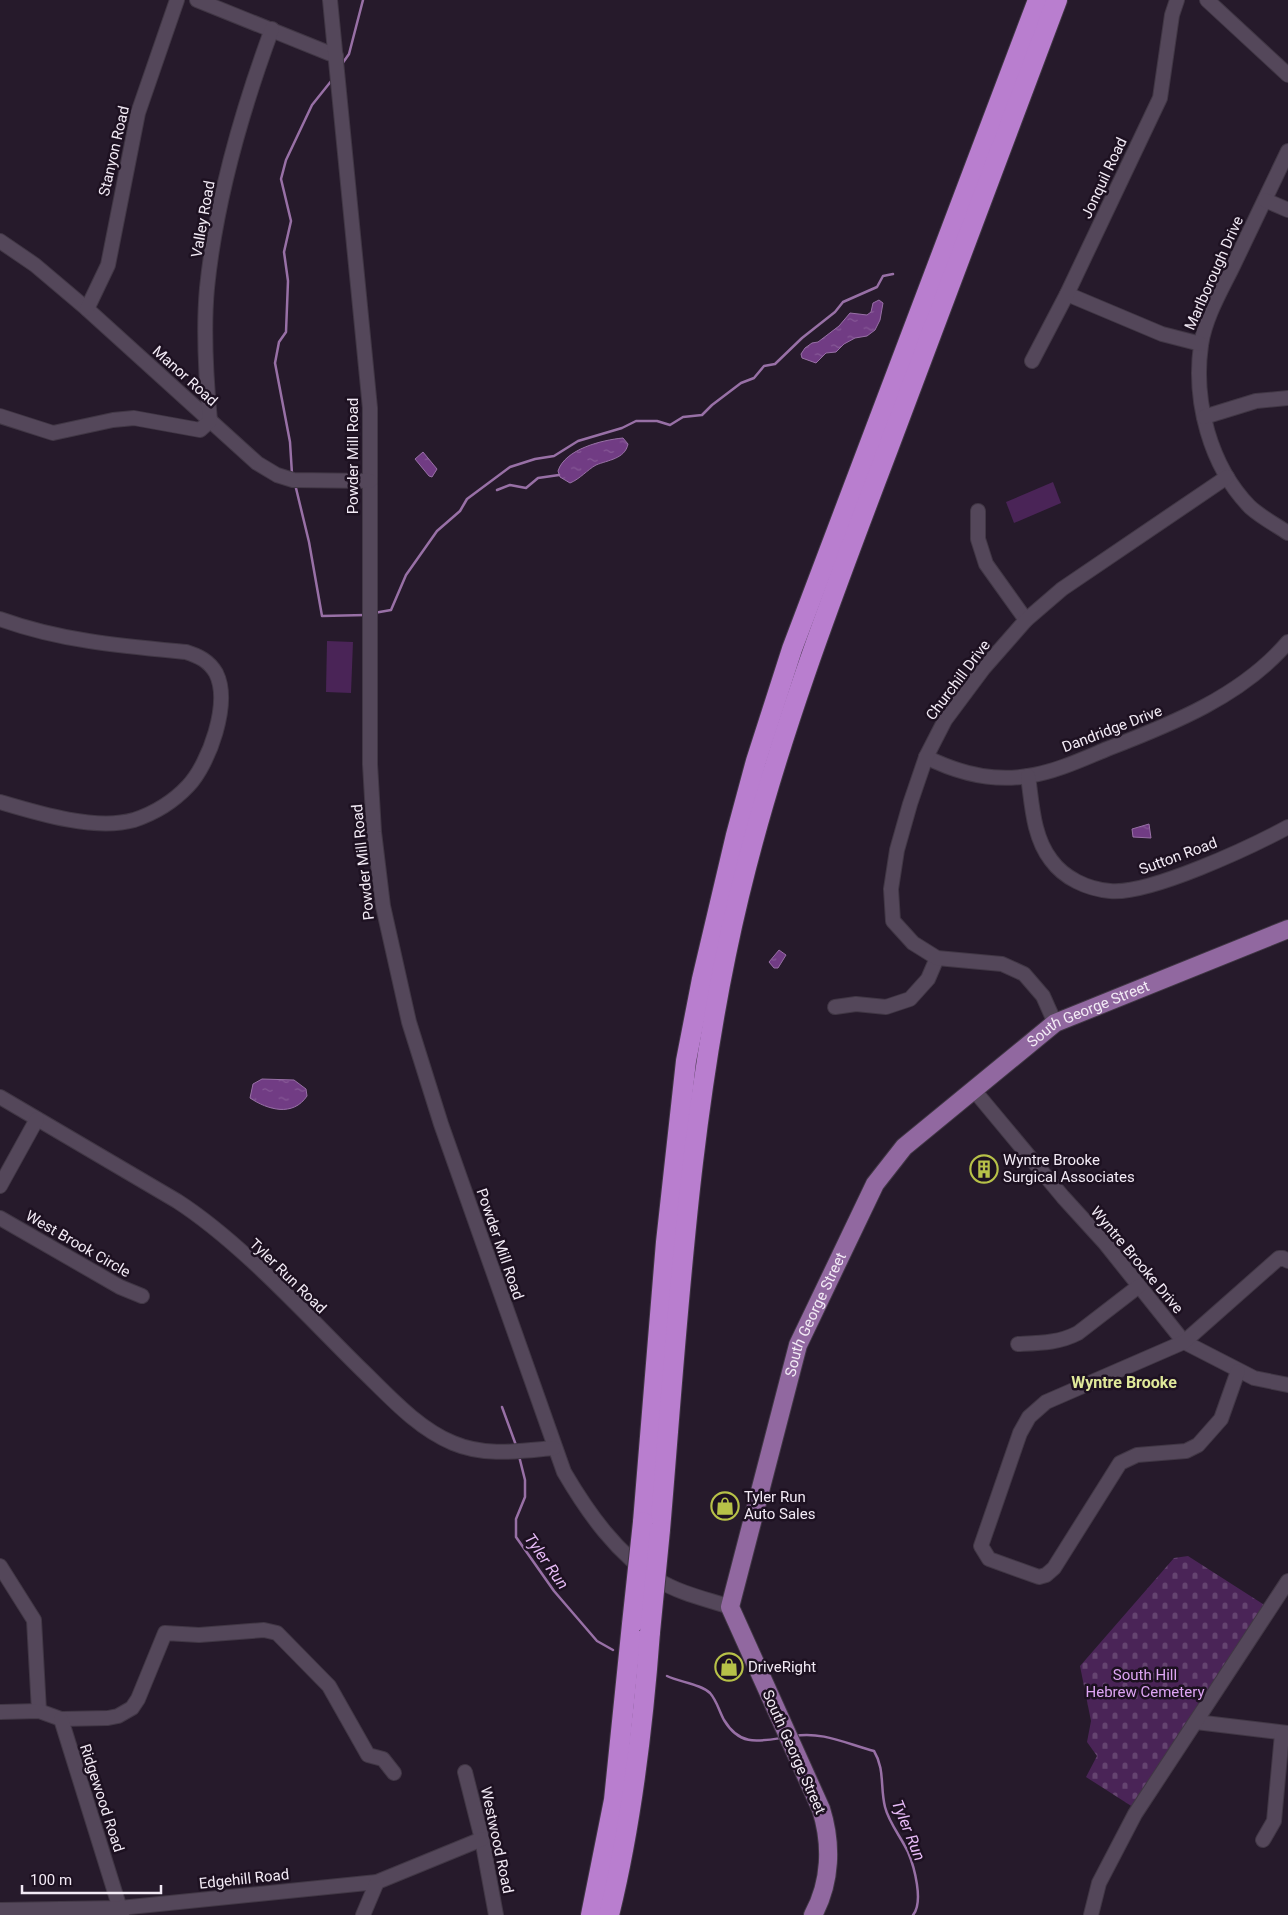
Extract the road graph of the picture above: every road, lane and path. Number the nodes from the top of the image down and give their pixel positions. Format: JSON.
{"nodes":[{"id":1,"x":177,"y":0,"type":"edge"},
{"id":2,"x":197,"y":0,"type":"edge"},
{"id":3,"x":330,"y":0,"type":"edge"},
{"id":4,"x":1038,"y":0,"type":"edge"},
{"id":5,"x":1057,"y":0,"type":"edge"},
{"id":6,"x":1177,"y":0,"type":"edge"},
{"id":7,"x":1207,"y":0,"type":"edge"},
{"id":8,"x":272,"y":29,"type":"junction"},
{"id":9,"x":337,"y":59,"type":"junction"},
{"id":10,"x":1288,"y":75,"type":"edge"},
{"id":11,"x":1288,"y":151,"type":"edge"},
{"id":12,"x":1265,"y":200,"type":"junction"},
{"id":13,"x":1288,"y":210,"type":"edge"},
{"id":14,"x":0,"y":241,"type":"edge"},
{"id":15,"x":1067,"y":294,"type":"junction"},
{"id":16,"x":87,"y":309,"type":"junction"},
{"id":17,"x":1201,"y":344,"type":"junction"},
{"id":18,"x":1032,"y":362,"type":"dead end"},
{"id":19,"x":1288,"y":398,"type":"edge"},
{"id":20,"x":0,"y":416,"type":"edge"},
{"id":21,"x":1204,"y":417,"type":"junction"},
{"id":22,"x":210,"y":421,"type":"junction"},
{"id":23,"x":1227,"y":477,"type":"junction"},
{"id":24,"x":370,"y":481,"type":"junction"},
{"id":25,"x":978,"y":511,"type":"dead end"},
{"id":26,"x":1288,"y":533,"type":"edge"},
{"id":27,"x":0,"y":619,"type":"edge"},
{"id":28,"x":1026,"y":620,"type":"junction"},
{"id":29,"x":1288,"y":642,"type":"edge"},
{"id":30,"x":926,"y":757,"type":"junction"},
{"id":31,"x":1028,"y":776,"type":"junction"},
{"id":32,"x":0,"y":802,"type":"edge"},
{"id":33,"x":1288,"y":828,"type":"edge"},
{"id":34,"x":1288,"y":929,"type":"edge"},
{"id":35,"x":937,"y":958,"type":"junction"},
{"id":36,"x":835,"y":1008,"type":"dead end"},
{"id":37,"x":1055,"y":1023,"type":"junction"},
{"id":38,"x":973,"y":1088,"type":"junction"},
{"id":39,"x":0,"y":1097,"type":"edge"},
{"id":40,"x":37,"y":1119,"type":"junction"},
{"id":41,"x":0,"y":1186,"type":"edge"},
{"id":42,"x":0,"y":1218,"type":"edge"},
{"id":43,"x":1288,"y":1261,"type":"edge"},
{"id":44,"x":1139,"y":1286,"type":"junction"},
{"id":45,"x":142,"y":1296,"type":"dead end"},
{"id":46,"x":1184,"y":1342,"type":"junction"},
{"id":47,"x":1018,"y":1344,"type":"dead end"},
{"id":48,"x":1238,"y":1371,"type":"junction"},
{"id":49,"x":1288,"y":1385,"type":"edge"},
{"id":50,"x":554,"y":1448,"type":"junction"},
{"id":51,"x":651,"y":1526,"type":"junction"},
{"id":52,"x":0,"y":1566,"type":"edge"},
{"id":53,"x":1288,"y":1581,"type":"edge"},
{"id":54,"x":730,"y":1607,"type":"junction"},
{"id":55,"x":641,"y":1628,"type":"junction"},
{"id":56,"x":39,"y":1711,"type":"junction"},
{"id":57,"x":0,"y":1712,"type":"edge"},
{"id":58,"x":60,"y":1719,"type":"junction"},
{"id":59,"x":1196,"y":1722,"type":"junction"},
{"id":60,"x":1285,"y":1733,"type":"edge"},
{"id":61,"x":465,"y":1772,"type":"dead end"},
{"id":62,"x":394,"y":1773,"type":"dead end"},
{"id":63,"x":482,"y":1839,"type":"junction"},
{"id":64,"x":1263,"y":1840,"type":"dead end"},
{"id":65,"x":377,"y":1882,"type":"junction"},
{"id":66,"x":0,"y":1910,"type":"edge"},
{"id":67,"x":121,"y":1912,"type":"edge"},
{"id":68,"x":363,"y":1915,"type":"edge"},
{"id":69,"x":496,"y":1915,"type":"edge"},
{"id":70,"x":591,"y":1915,"type":"edge"},
{"id":71,"x":609,"y":1915,"type":"edge"},
{"id":72,"x":813,"y":1915,"type":"edge"},
{"id":73,"x":1091,"y":1915,"type":"edge"}],
"edges":[{"from":1,"to":16,"type":"street","name":"Stanyon Road"},
{"from":2,"to":8,"type":"street"},
{"from":3,"to":9,"type":"street","name":"Powder Mill Road"},
{"from":4,"to":51,"type":"highway"},
{"from":5,"to":51,"type":"highway"},
{"from":6,"to":15,"type":"street","name":"Jonquil Road"},
{"from":7,"to":10,"type":"street"},
{"from":8,"to":9,"type":"street"},
{"from":8,"to":22,"type":"street","name":"Valley Road"},
{"from":9,"to":24,"type":"street","name":"Powder Mill Road"},
{"from":11,"to":12,"type":"street","name":"Marlborough Drive"},
{"from":12,"to":13,"type":"street"},
{"from":12,"to":17,"type":"street","name":"Marlborough Drive"},
{"from":14,"to":16,"type":"street","name":"Manor Road"},
{"from":15,"to":17,"type":"street"},
{"from":15,"to":18,"type":"street","name":"Jonquil Road"},
{"from":16,"to":22,"type":"street","name":"Manor Road"},
{"from":17,"to":21,"type":"street","name":"Marlborough Drive"},
{"from":19,"to":21,"type":"street"},
{"from":20,"to":22,"type":"street"},
{"from":21,"to":23,"type":"street","name":"Marlborough Drive"},
{"from":22,"to":24,"type":"street","name":"Manor Road"},
{"from":23,"to":26,"type":"street","name":"Marlborough Drive"},
{"from":23,"to":28,"type":"street","name":"Churchill Drive"},
{"from":24,"to":50,"type":"street","name":"Powder Mill Road"},
{"from":25,"to":28,"type":"street"},
{"from":27,"to":32,"type":"street"},
{"from":28,"to":30,"type":"street","name":"Churchill Drive"},
{"from":29,"to":31,"type":"street","name":"Dandridge Drive"},
{"from":30,"to":31,"type":"street","name":"Dandridge Drive"},
{"from":30,"to":35,"type":"street","name":"Churchill Drive"},
{"from":31,"to":33,"type":"street","name":"Sutton Road"},
{"from":34,"to":37,"type":"main road","name":"South George Street"},
{"from":35,"to":36,"type":"street"},
{"from":35,"to":37,"type":"street","name":"Churchill Drive"},
{"from":37,"to":38,"type":"main road","name":"South George Street"},
{"from":38,"to":44,"type":"street","name":"Wyntre Brooke Drive"},
{"from":38,"to":54,"type":"main road","name":"South George Street"},
{"from":39,"to":40,"type":"street","name":"Tyler Run Road"},
{"from":40,"to":41,"type":"street"},
{"from":40,"to":50,"type":"street","name":"Tyler Run Road"},
{"from":42,"to":45,"type":"street","name":"West Brook Circle"},
{"from":43,"to":46,"type":"street"},
{"from":44,"to":46,"type":"street","name":"Wyntre Brooke Drive"},
{"from":44,"to":47,"type":"street"},
{"from":46,"to":48,"type":"street","name":"Wyntre Brooke Drive"},
{"from":46,"to":48,"type":"street"},
{"from":48,"to":49,"type":"street","name":"Wyntre Brooke Drive"},
{"from":50,"to":54,"type":"street","name":"Powder Mill Road"},
{"from":51,"to":55,"type":"highway","bridge":true},
{"from":52,"to":56,"type":"street"},
{"from":53,"to":59,"type":"street"},
{"from":54,"to":72,"type":"main road","name":"South George Street"},
{"from":55,"to":70,"type":"highway"},
{"from":55,"to":71,"type":"highway"},
{"from":56,"to":57,"type":"street"},
{"from":56,"to":58,"type":"street"},
{"from":58,"to":62,"type":"street"},
{"from":58,"to":67,"type":"street","name":"Ridgewood Road"},
{"from":59,"to":60,"type":"street"},
{"from":59,"to":73,"type":"street"},
{"from":60,"to":64,"type":"street"},
{"from":61,"to":63,"type":"street","name":"Westwood Road"},
{"from":63,"to":65,"type":"street","name":"Edgehill Road"},
{"from":63,"to":69,"type":"street","name":"Westwood Road"},
{"from":65,"to":67,"type":"street","name":"Edgehill Road"},
{"from":65,"to":68,"type":"street"},
{"from":66,"to":67,"type":"street","name":"Edgehill Road"}]}
